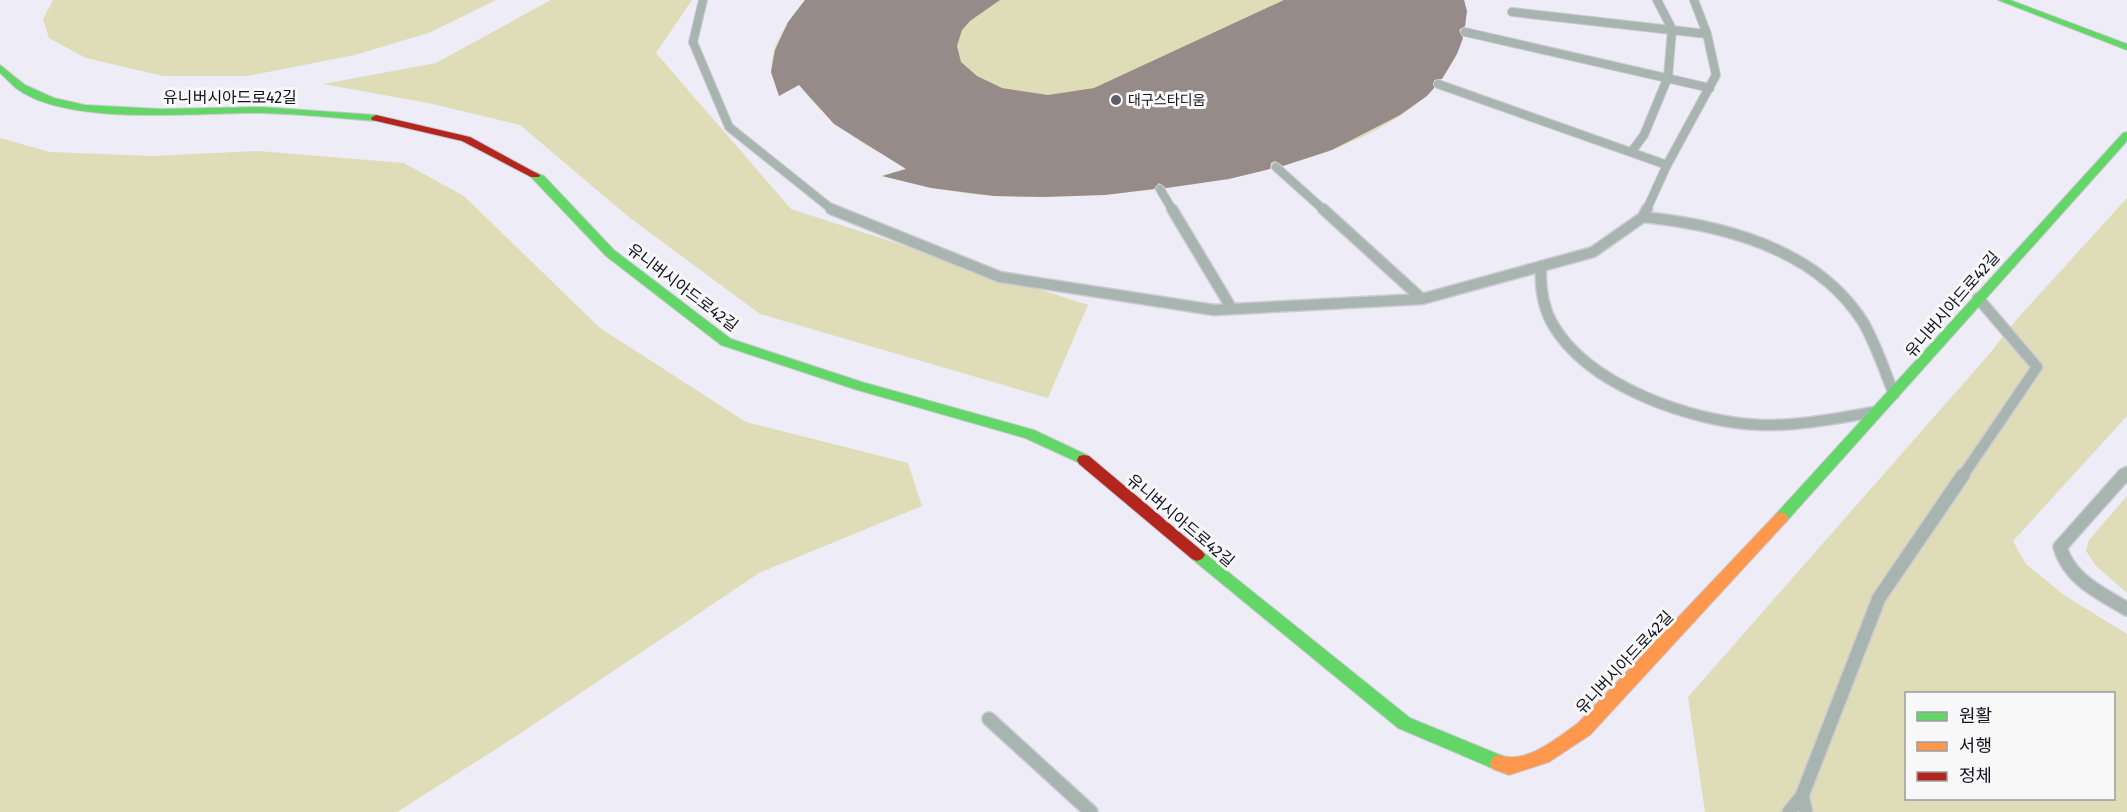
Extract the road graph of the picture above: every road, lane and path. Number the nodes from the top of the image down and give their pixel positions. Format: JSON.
{"nodes":[{"id":1,"x":703,"y":0,"type":"edge"},
{"id":2,"x":1657,"y":0,"type":"edge"},
{"id":3,"x":1694,"y":0,"type":"edge"},
{"id":4,"x":2002,"y":0,"type":"edge"},
{"id":5,"x":1512,"y":12,"type":"dead end"},
{"id":6,"x":1672,"y":29,"type":"junction"},
{"id":7,"x":1465,"y":32,"type":"dead end"},
{"id":8,"x":1707,"y":34,"type":"junction"},
{"id":9,"x":2127,"y":47,"type":"edge"},
{"id":10,"x":0,"y":68,"type":"edge"},
{"id":11,"x":1668,"y":77,"type":"junction"},
{"id":12,"x":1438,"y":84,"type":"dead end"},
{"id":13,"x":1710,"y":88,"type":"junction"},
{"id":14,"x":2127,"y":135,"type":"edge"},
{"id":15,"x":1632,"y":152,"type":"junction"},
{"id":16,"x":1667,"y":165,"type":"junction"},
{"id":17,"x":1276,"y":167,"type":"dead end"},
{"id":18,"x":1160,"y":189,"type":"dead end"},
{"id":19,"x":1643,"y":217,"type":"junction"},
{"id":20,"x":1541,"y":266,"type":"junction"},
{"id":21,"x":1978,"y":298,"type":"junction"},
{"id":22,"x":1422,"y":299,"type":"junction"},
{"id":23,"x":1232,"y":309,"type":"junction"},
{"id":24,"x":1894,"y":395,"type":"junction"},
{"id":25,"x":1881,"y":411,"type":"junction"},
{"id":26,"x":2127,"y":472,"type":"edge"},
{"id":27,"x":2127,"y":609,"type":"edge"},
{"id":28,"x":989,"y":719,"type":"dead end"},
{"id":29,"x":1802,"y":796,"type":"junction"},
{"id":30,"x":1091,"y":812,"type":"edge"},
{"id":31,"x":1789,"y":812,"type":"edge"},
{"id":32,"x":1806,"y":812,"type":"edge"}],
"edges":[{"from":1,"to":23,"type":"lane"},
{"from":2,"to":6,"type":"lane"},
{"from":3,"to":8,"type":"lane"},
{"from":4,"to":9,"type":"street"},
{"from":5,"to":6,"type":"lane"},
{"from":6,"to":8,"type":"lane"},
{"from":6,"to":11,"type":"lane"},
{"from":7,"to":11,"type":"lane"},
{"from":8,"to":13,"type":"lane"},
{"from":10,"to":25,"type":"street","name":"유니버시아드로42길"},
{"from":11,"to":13,"type":"lane"},
{"from":11,"to":15,"type":"lane"},
{"from":12,"to":15,"type":"lane"},
{"from":13,"to":16,"type":"lane"},
{"from":14,"to":21,"type":"street","name":"유니버시아드로42길"},
{"from":15,"to":16,"type":"lane"},
{"from":16,"to":19,"type":"lane"},
{"from":17,"to":22,"type":"lane"},
{"from":18,"to":23,"type":"lane"},
{"from":19,"to":20,"type":"lane"},
{"from":19,"to":24,"type":"lane"},
{"from":20,"to":22,"type":"lane"},
{"from":20,"to":25,"type":"lane"},
{"from":21,"to":24,"type":"street","name":"유니버시아드로42길"},
{"from":21,"to":29,"type":"lane"},
{"from":22,"to":23,"type":"lane"},
{"from":24,"to":25,"type":"street","name":"유니버시아드로42길"},
{"from":26,"to":27,"type":"lane"},
{"from":28,"to":30,"type":"lane"},
{"from":29,"to":31,"type":"lane"},
{"from":29,"to":32,"type":"lane"}]}
